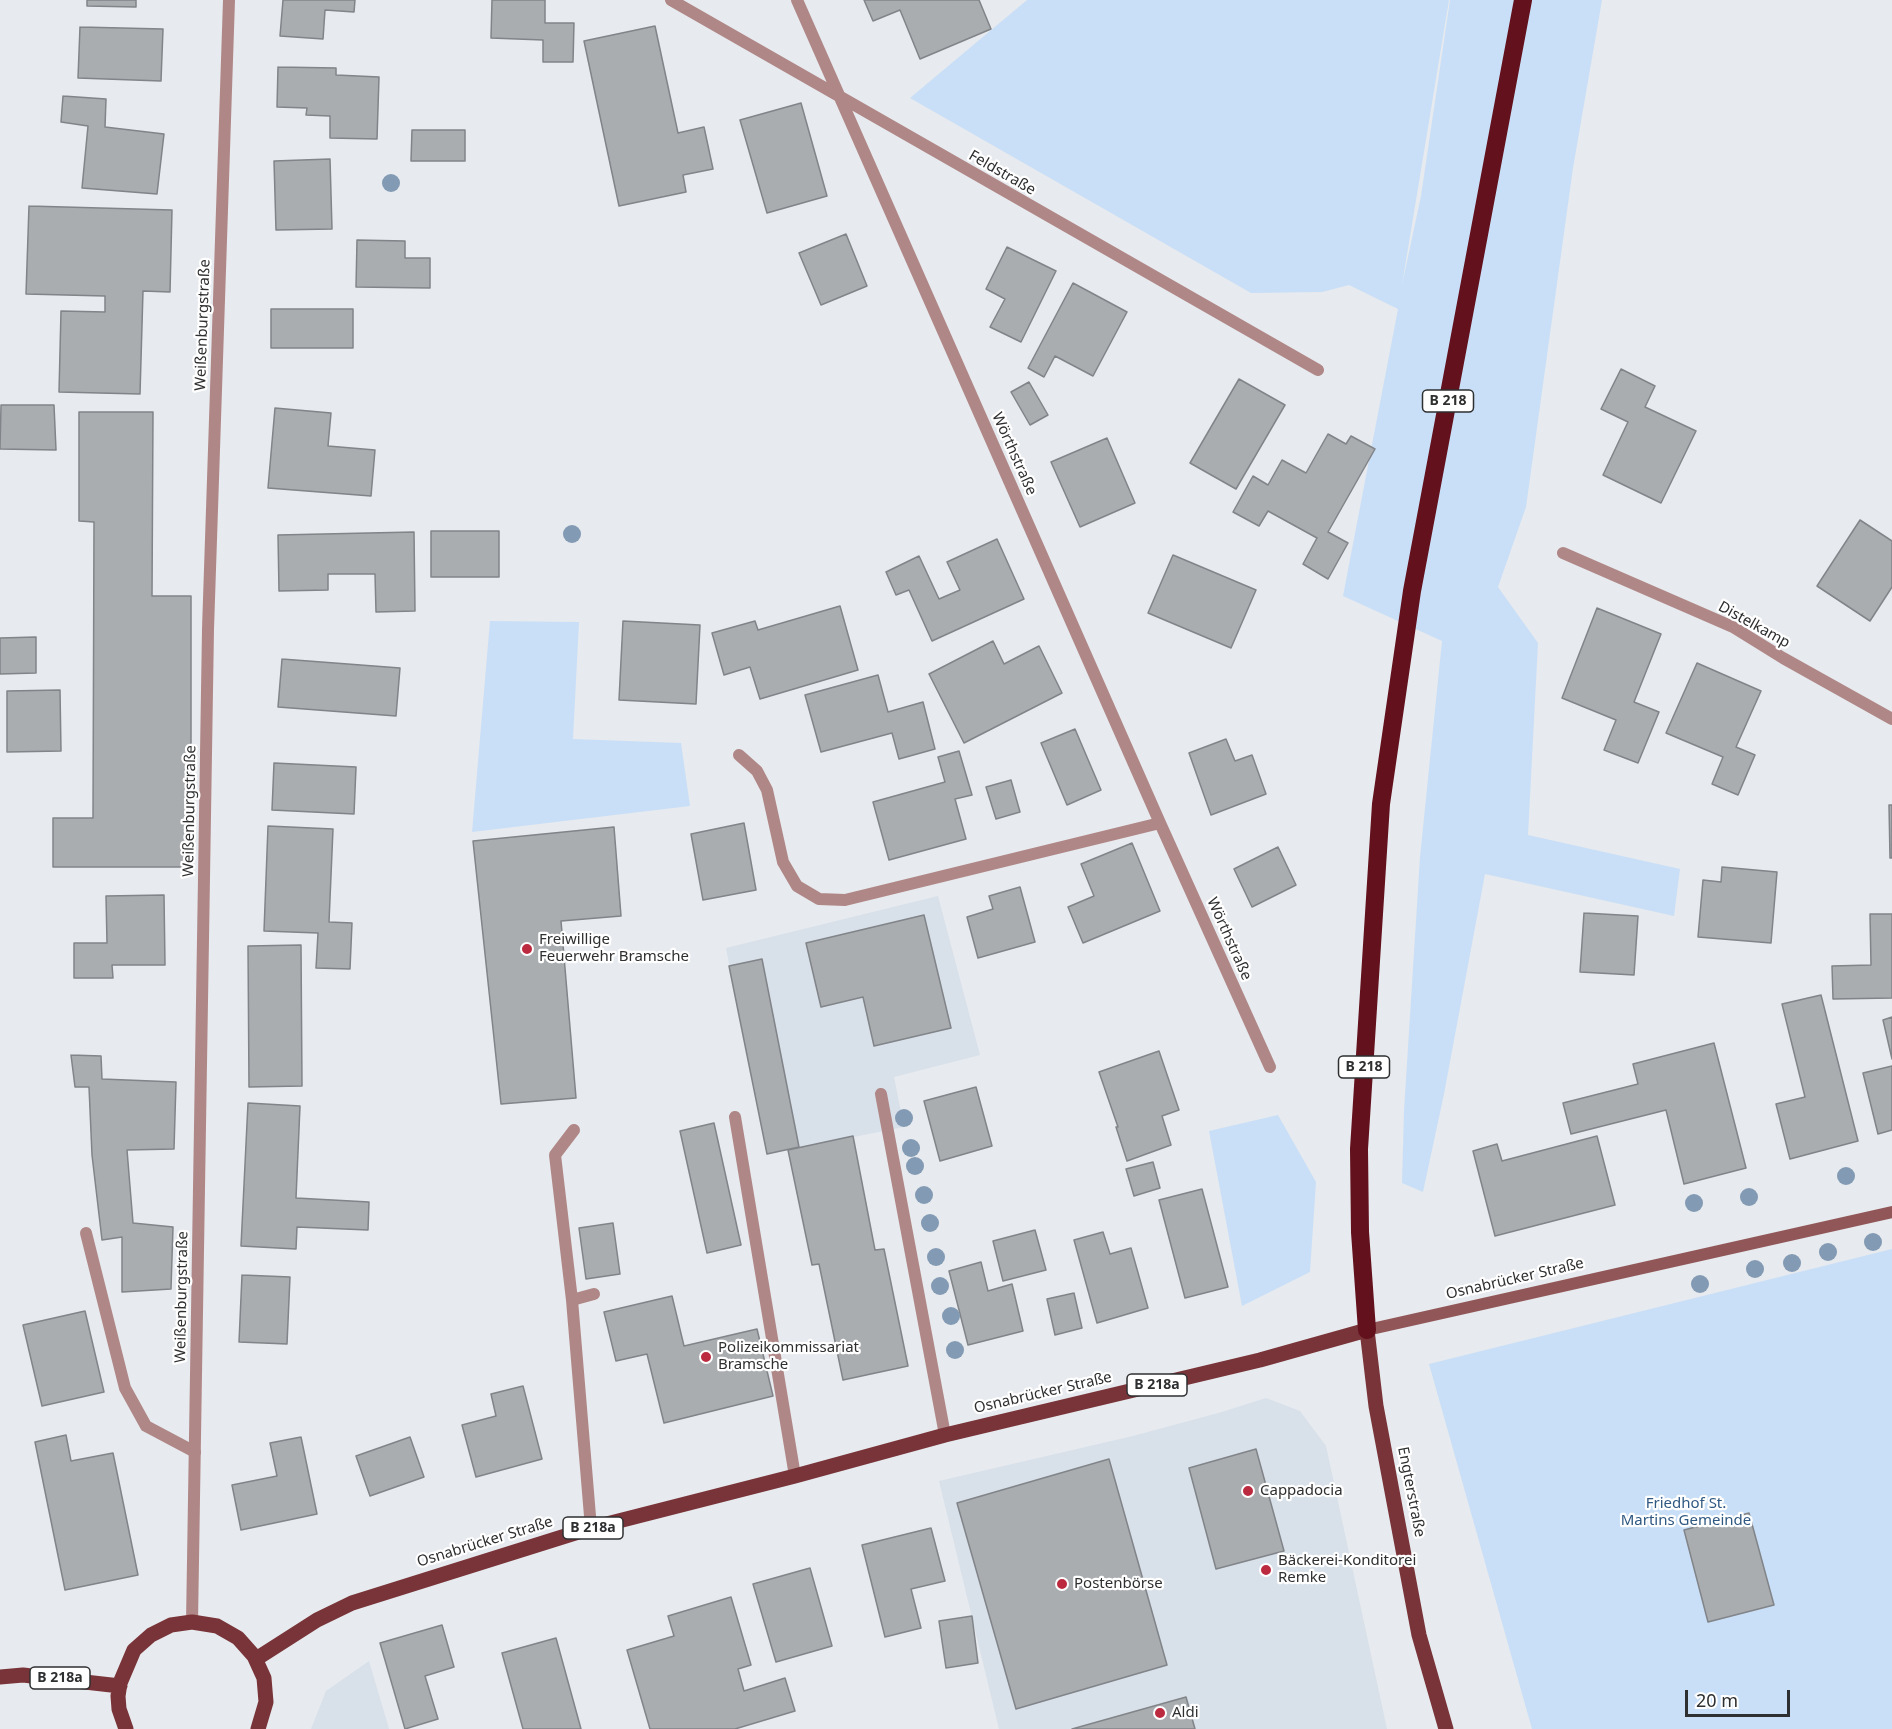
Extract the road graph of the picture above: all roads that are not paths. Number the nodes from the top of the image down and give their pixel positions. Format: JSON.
{"nodes":[{"id":1,"x":229,"y":0,"type":"edge"},
{"id":2,"x":671,"y":0,"type":"edge"},
{"id":3,"x":797,"y":0,"type":"edge"},
{"id":4,"x":1523,"y":0,"type":"edge"},
{"id":5,"x":840,"y":98,"type":"junction"},
{"id":6,"x":1318,"y":370,"type":"dead end"},
{"id":7,"x":1563,"y":553,"type":"dead end"},
{"id":8,"x":1892,"y":719,"type":"edge"},
{"id":9,"x":738,"y":754,"type":"dead end"},
{"id":10,"x":1161,"y":823,"type":"junction"},
{"id":11,"x":1270,"y":1067,"type":"dead end"},
{"id":12,"x":882,"y":1094,"type":"dead end"},
{"id":13,"x":735,"y":1116,"type":"dead end"},
{"id":14,"x":574,"y":1130,"type":"dead end"},
{"id":15,"x":1892,"y":1212,"type":"edge"},
{"id":16,"x":86,"y":1233,"type":"dead end"},
{"id":17,"x":594,"y":1294,"type":"dead end"},
{"id":18,"x":572,"y":1300,"type":"junction"},
{"id":19,"x":1367,"y":1330,"type":"junction"},
{"id":20,"x":945,"y":1435,"type":"junction"},
{"id":21,"x":195,"y":1452,"type":"junction"},
{"id":22,"x":795,"y":1476,"type":"junction"},
{"id":23,"x":591,"y":1528,"type":"junction"},
{"id":24,"x":192,"y":1622,"type":"junction"},
{"id":25,"x":256,"y":1659,"type":"junction"},
{"id":26,"x":0,"y":1677,"type":"edge"},
{"id":27,"x":120,"y":1686,"type":"junction"},
{"id":28,"x":126,"y":1729,"type":"edge"},
{"id":29,"x":258,"y":1729,"type":"edge"},
{"id":30,"x":1446,"y":1729,"type":"edge"}],
"edges":[{"from":1,"to":21,"type":"street","name":"Weißenburgstraße"},
{"from":2,"to":5,"type":"street","name":"Feldstraße"},
{"from":3,"to":5,"type":"street","name":"Wörthstraße"},
{"from":4,"to":19,"type":"highway","number":"B 218"},
{"from":5,"to":6,"type":"street","name":"Feldstraße"},
{"from":5,"to":10,"type":"street","name":"Wörthstraße"},
{"from":7,"to":8,"type":"street","name":"Distelkamp"},
{"from":9,"to":10,"type":"street"},
{"from":10,"to":11,"type":"street","name":"Wörthstraße"},
{"from":12,"to":20,"type":"street"},
{"from":13,"to":22,"type":"street"},
{"from":14,"to":18,"type":"street"},
{"from":15,"to":19,"type":"main road","name":"Osnabrücker Straße"},
{"from":16,"to":21,"type":"street"},
{"from":17,"to":18,"type":"street"},
{"from":18,"to":23,"type":"street"},
{"from":19,"to":20,"type":"main road","name":"Osnabrücker Straße","number":"B 218a"},
{"from":19,"to":30,"type":"main road","name":"Engterstraße","number":"B 218"},
{"from":20,"to":22,"type":"main road","name":"Osnabrücker Straße","number":"B 218a"},
{"from":21,"to":24,"type":"street","name":"Weißenburgstraße"},
{"from":22,"to":23,"type":"main road","name":"Osnabrücker Straße","number":"B 218a"},
{"from":23,"to":25,"type":"main road","name":"Osnabrücker Straße","number":"B 218a"},
{"from":24,"to":25,"type":"main road"},
{"from":24,"to":27,"type":"main road"},
{"from":25,"to":29,"type":"main road"},
{"from":26,"to":27,"type":"main road","number":"B 218a"},
{"from":27,"to":28,"type":"main road"}]}
